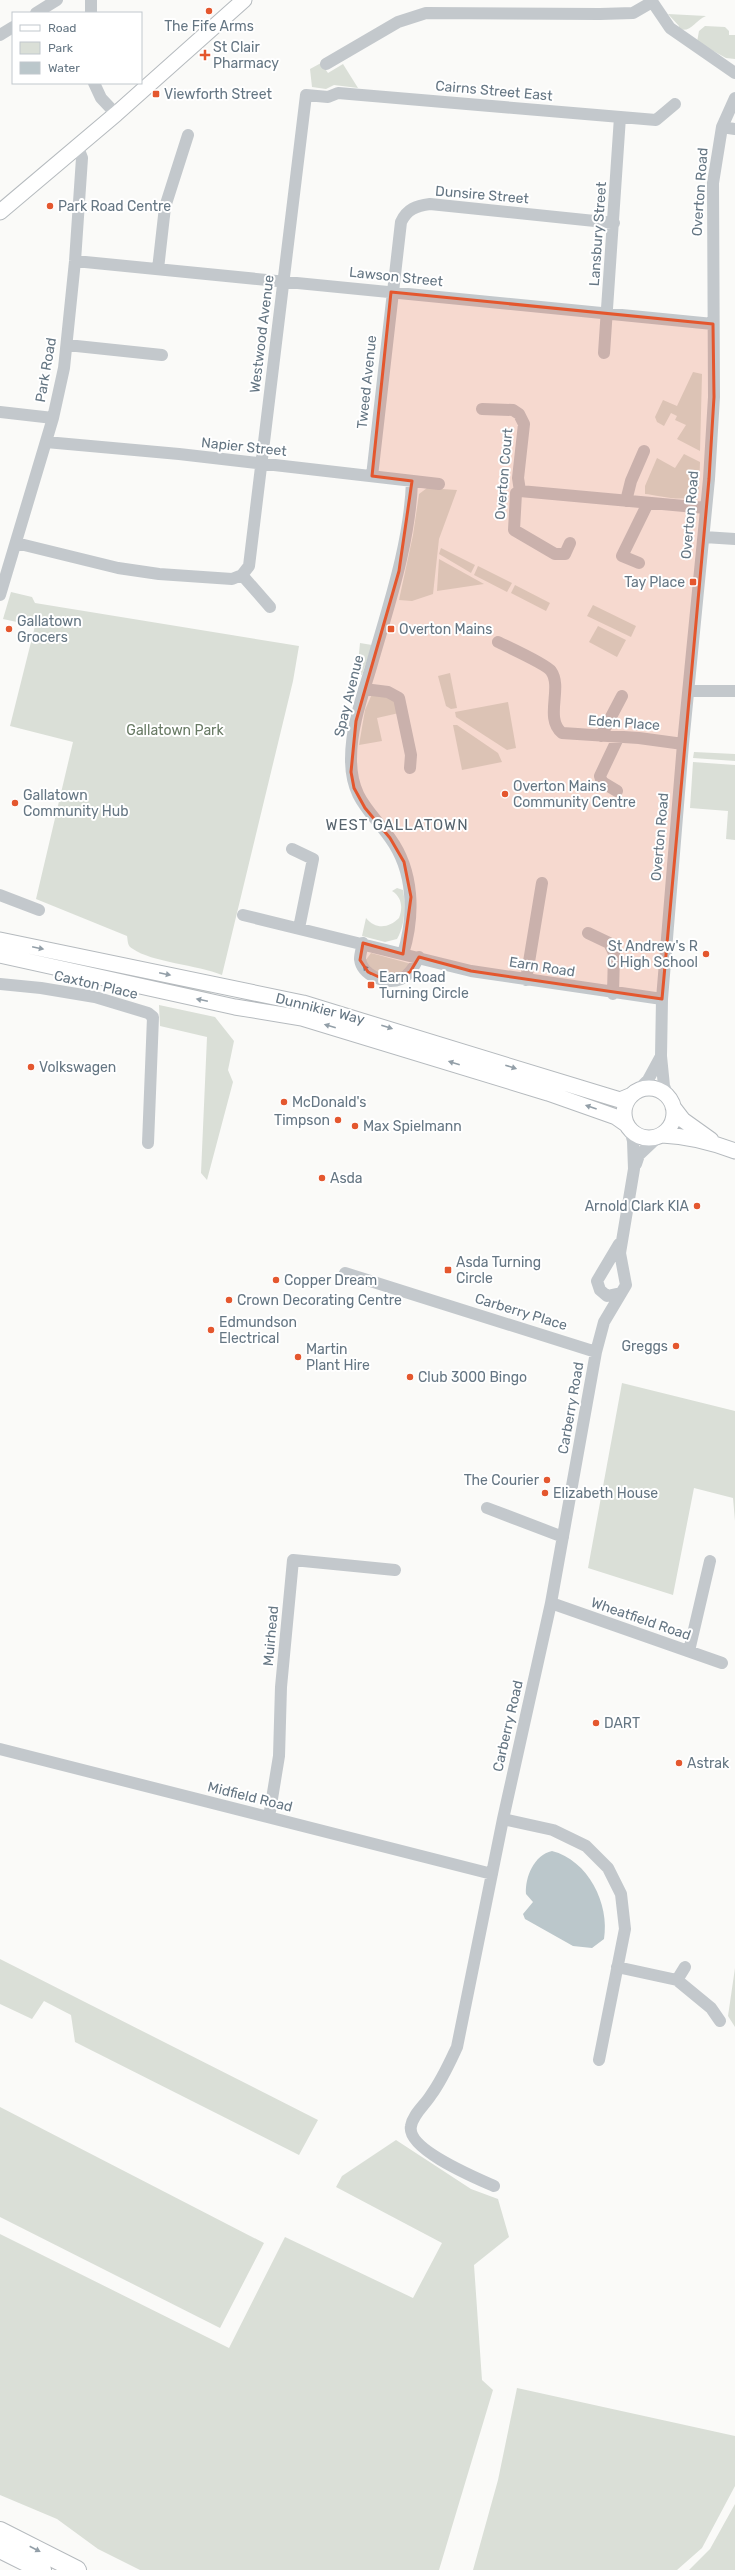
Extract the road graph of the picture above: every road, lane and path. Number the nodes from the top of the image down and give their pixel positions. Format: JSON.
{"nodes":[{"id":1,"x":57,"y":0,"type":"edge"},
{"id":2,"x":91,"y":0,"type":"edge"},
{"id":3,"x":244,"y":0,"type":"edge"},
{"id":4,"x":652,"y":1,"type":"edge"},
{"id":5,"x":38,"y":12,"type":"edge"},
{"id":6,"x":91,"y":12,"type":"edge"},
{"id":7,"x":12,"y":28,"type":"edge"},
{"id":8,"x":0,"y":35,"type":"edge"},
{"id":9,"x":326,"y":64,"type":"dead end"},
{"id":10,"x":735,"y":73,"type":"edge"},
{"id":11,"x":94,"y":84,"type":"edge"},
{"id":12,"x":306,"y":95,"type":"joint"},
{"id":13,"x":735,"y":98,"type":"edge"},
{"id":14,"x":675,"y":104,"type":"dead end"},
{"id":15,"x":116,"y":114,"type":"junction"},
{"id":16,"x":620,"y":117,"type":"junction"},
{"id":17,"x":722,"y":127,"type":"junction"},
{"id":18,"x":735,"y":129,"type":"edge"},
{"id":19,"x":188,"y":135,"type":"dead end"},
{"id":20,"x":77,"y":145,"type":"junction"},
{"id":21,"x":0,"y":212,"type":"edge"},
{"id":22,"x":614,"y":223,"type":"junction"},
{"id":23,"x":75,"y":261,"type":"junction"},
{"id":24,"x":158,"y":269,"type":"junction"},
{"id":25,"x":284,"y":281,"type":"junction"},
{"id":26,"x":391,"y":292,"type":"junction"},
{"id":27,"x":607,"y":314,"type":"junction"},
{"id":28,"x":713,"y":324,"type":"junction"},
{"id":29,"x":67,"y":345,"type":"junction"},
{"id":30,"x":604,"y":353,"type":"dead end"},
{"id":31,"x":162,"y":355,"type":"dead end"},
{"id":32,"x":482,"y":409,"type":"dead end"},
{"id":33,"x":0,"y":412,"type":"edge"},
{"id":34,"x":53,"y":418,"type":"junction"},
{"id":35,"x":46,"y":442,"type":"junction"},
{"id":36,"x":644,"y":451,"type":"dead end"},
{"id":37,"x":261,"y":464,"type":"junction"},
{"id":38,"x":372,"y":476,"type":"junction"},
{"id":39,"x":412,"y":481,"type":"junction"},
{"id":40,"x":439,"y":484,"type":"dead end"},
{"id":41,"x":520,"y":491,"type":"junction"},
{"id":42,"x":626,"y":501,"type":"junction"},
{"id":43,"x":648,"y":503,"type":"junction"},
{"id":44,"x":706,"y":508,"type":"junction"},
{"id":45,"x":704,"y":536,"type":"junction"},
{"id":46,"x":735,"y":539,"type":"edge"},
{"id":47,"x":16,"y":543,"type":"junction"},
{"id":48,"x":570,"y":543,"type":"dead end"},
{"id":49,"x":639,"y":563,"type":"dead end"},
{"id":50,"x":242,"y":575,"type":"junction"},
{"id":51,"x":0,"y":595,"type":"edge"},
{"id":52,"x":270,"y":607,"type":"dead end"},
{"id":53,"x":498,"y":642,"type":"dead end"},
{"id":54,"x":364,"y":689,"type":"junction"},
{"id":55,"x":689,"y":691,"type":"junction"},
{"id":56,"x":735,"y":691,"type":"edge"},
{"id":57,"x":622,"y":696,"type":"dead end"},
{"id":58,"x":601,"y":736,"type":"junction"},
{"id":59,"x":618,"y":738,"type":"junction"},
{"id":60,"x":683,"y":744,"type":"junction"},
{"id":61,"x":410,"y":768,"type":"dead end"},
{"id":62,"x":617,"y":791,"type":"dead end"},
{"id":63,"x":292,"y":849,"type":"dead end"},
{"id":64,"x":542,"y":883,"type":"dead end"},
{"id":65,"x":0,"y":895,"type":"edge"},
{"id":66,"x":39,"y":910,"type":"dead end"},
{"id":67,"x":244,"y":915,"type":"dead end"},
{"id":68,"x":299,"y":928,"type":"junction"},
{"id":69,"x":588,"y":933,"type":"dead end"},
{"id":70,"x":0,"y":940,"type":"edge"},
{"id":71,"x":363,"y":943,"type":"junction"},
{"id":72,"x":403,"y":954,"type":"junction"},
{"id":73,"x":0,"y":955,"type":"edge"},
{"id":74,"x":419,"y":957,"type":"junction"},
{"id":75,"x":526,"y":980,"type":"junction"},
{"id":76,"x":0,"y":984,"type":"edge"},
{"id":77,"x":613,"y":994,"type":"junction"},
{"id":78,"x":662,"y":999,"type":"junction"},
{"id":79,"x":661,"y":1056,"type":"junction"},
{"id":80,"x":635,"y":1093,"type":"junction"},
{"id":81,"x":671,"y":1102,"type":"junction"},
{"id":82,"x":628,"y":1126,"type":"junction"},
{"id":83,"x":660,"y":1136,"type":"junction"},
{"id":84,"x":148,"y":1143,"type":"dead end"},
{"id":85,"x":715,"y":1143,"type":"junction"},
{"id":86,"x":735,"y":1151,"type":"edge"},
{"id":87,"x":634,"y":1168,"type":"junction"},
{"id":88,"x":621,"y":1239,"type":"junction"},
{"id":89,"x":605,"y":1270,"type":"junction"},
{"id":90,"x":622,"y":1272,"type":"junction"},
{"id":91,"x":346,"y":1273,"type":"dead end"},
{"id":92,"x":602,"y":1292,"type":"junction"},
{"id":93,"x":621,"y":1293,"type":"junction"},
{"id":94,"x":604,"y":1322,"type":"junction"},
{"id":95,"x":596,"y":1352,"type":"junction"},
{"id":96,"x":487,"y":1508,"type":"dead end"},
{"id":97,"x":563,"y":1537,"type":"junction"},
{"id":98,"x":710,"y":1561,"type":"dead end"},
{"id":99,"x":395,"y":1570,"type":"dead end"},
{"id":100,"x":551,"y":1603,"type":"junction"},
{"id":101,"x":689,"y":1651,"type":"junction"},
{"id":102,"x":722,"y":1663,"type":"dead end"},
{"id":103,"x":0,"y":1749,"type":"edge"},
{"id":104,"x":269,"y":1817,"type":"junction"},
{"id":105,"x":503,"y":1819,"type":"junction"},
{"id":106,"x":492,"y":1874,"type":"junction"},
{"id":107,"x":685,"y":1966,"type":"dead end"},
{"id":108,"x":618,"y":1967,"type":"junction"},
{"id":109,"x":677,"y":1980,"type":"junction"},
{"id":110,"x":720,"y":2021,"type":"dead end"},
{"id":111,"x":599,"y":2060,"type":"dead end"},
{"id":112,"x":494,"y":2186,"type":"dead end"},
{"id":113,"x":0,"y":2531,"type":"edge"},
{"id":114,"x":0,"y":2549,"type":"edge"},
{"id":115,"x":42,"y":2570,"type":"edge"},
{"id":116,"x":77,"y":2570,"type":"edge"}],
"edges":[{"from":1,"to":5,"type":"street"},
{"from":2,"to":6,"type":"street"},
{"from":3,"to":15,"type":"main road"},
{"from":4,"to":9,"type":"street"},
{"from":4,"to":10,"type":"street"},
{"from":7,"to":8,"type":"street"},
{"from":11,"to":15,"type":"street"},
{"from":12,"to":16,"type":"street","name":"Cairns Street East"},
{"from":12,"to":25,"type":"street","name":"Westwood Avenue"},
{"from":13,"to":17,"type":"street","name":"Overton Road"},
{"from":14,"to":16,"type":"street","name":"Cairns Street East"},
{"from":15,"to":20,"type":"main road"},
{"from":16,"to":22,"type":"street","name":"Lansbury Street"},
{"from":17,"to":18,"type":"street"},
{"from":17,"to":28,"type":"street","name":"Overton Road"},
{"from":19,"to":24,"type":"street"},
{"from":20,"to":21,"type":"main road"},
{"from":20,"to":23,"type":"street","name":"Park Road"},
{"from":22,"to":26,"type":"street","name":"Dunsire Street"},
{"from":22,"to":27,"type":"street","name":"Lansbury Street"},
{"from":23,"to":24,"type":"street","name":"Lawson Street"},
{"from":23,"to":29,"type":"street","name":"Park Road"},
{"from":24,"to":25,"type":"street","name":"Lawson Street"},
{"from":25,"to":26,"type":"street","name":"Lawson Street"},
{"from":25,"to":37,"type":"street","name":"Westwood Avenue"},
{"from":26,"to":27,"type":"street","name":"Lawson Street"},
{"from":26,"to":38,"type":"street","name":"Tweed Avenue"},
{"from":27,"to":28,"type":"street","name":"Lawson Street"},
{"from":27,"to":30,"type":"street","name":"Lansbury Street"},
{"from":28,"to":44,"type":"street","name":"Overton Road"},
{"from":29,"to":31,"type":"street"},
{"from":29,"to":34,"type":"street","name":"Park Road"},
{"from":32,"to":41,"type":"street","name":"Overton Court"},
{"from":33,"to":34,"type":"street"},
{"from":34,"to":35,"type":"street","name":"Park Road"},
{"from":35,"to":37,"type":"street","name":"Napier Street"},
{"from":35,"to":47,"type":"street","name":"Park Road"},
{"from":36,"to":42,"type":"street"},
{"from":37,"to":38,"type":"street","name":"Napier Street"},
{"from":37,"to":50,"type":"street","name":"Westwood Avenue"},
{"from":38,"to":39,"type":"street","name":"Napier Street"},
{"from":39,"to":40,"type":"street","name":"Napier Street"},
{"from":39,"to":54,"type":"street","name":"Spay Avenue"},
{"from":41,"to":42,"type":"street"},
{"from":41,"to":48,"type":"street","name":"Overton Court"},
{"from":42,"to":43,"type":"street"},
{"from":43,"to":44,"type":"street"},
{"from":43,"to":49,"type":"street"},
{"from":44,"to":45,"type":"street","name":"Overton Road"},
{"from":45,"to":46,"type":"street"},
{"from":45,"to":55,"type":"street","name":"Overton Road"},
{"from":47,"to":50,"type":"street"},
{"from":47,"to":51,"type":"street","name":"Park Road"},
{"from":50,"to":52,"type":"street"},
{"from":53,"to":58,"type":"street","name":"Eden Place"},
{"from":54,"to":61,"type":"street"},
{"from":54,"to":72,"type":"street","name":"Spay Avenue"},
{"from":55,"to":56,"type":"street"},
{"from":55,"to":60,"type":"street","name":"Overton Road"},
{"from":57,"to":58,"type":"street"},
{"from":58,"to":59,"type":"street","name":"Eden Place"},
{"from":59,"to":60,"type":"street","name":"Eden Place"},
{"from":59,"to":62,"type":"street"},
{"from":60,"to":78,"type":"street","name":"Overton Road"},
{"from":63,"to":68,"type":"street"},
{"from":64,"to":75,"type":"street"},
{"from":65,"to":66,"type":"street"},
{"from":67,"to":68,"type":"street","name":"Earn Road"},
{"from":68,"to":71,"type":"street","name":"Earn Road"},
{"from":69,"to":77,"type":"street"},
{"from":70,"to":80,"type":"main road","name":"Dunnikier Way","one_way":true},
{"from":71,"to":72,"type":"street","name":"Earn Road"},
{"from":74,"to":71,"type":"street","one_way":true},
{"from":72,"to":74,"type":"street","name":"Earn Road"},
{"from":82,"to":73,"type":"main road","name":"Dunnikier Way","one_way":true},
{"from":74,"to":75,"type":"street","name":"Earn Road"},
{"from":75,"to":77,"type":"street","name":"Earn Road"},
{"from":76,"to":84,"type":"street","name":"Caxton Place"},
{"from":77,"to":78,"type":"street","name":"Earn Road"},
{"from":78,"to":79,"type":"street","name":"Overton Road"},
{"from":79,"to":80,"type":"street","name":"Overton Road"},
{"from":79,"to":81,"type":"street","name":"Overton Road"},
{"from":80,"to":81,"type":"main road"},
{"from":80,"to":82,"type":"main road"},
{"from":81,"to":83,"type":"main road"},
{"from":81,"to":85,"type":"main road"},
{"from":82,"to":83,"type":"main road"},
{"from":82,"to":87,"type":"street","name":"Carberry Road"},
{"from":83,"to":85,"type":"main road"},
{"from":83,"to":87,"type":"street","name":"Carberry Road"},
{"from":85,"to":86,"type":"main road"},
{"from":87,"to":88,"type":"street","name":"Carberry Road"},
{"from":88,"to":89,"type":"street","name":"Carberry Road"},
{"from":88,"to":90,"type":"street","name":"Carberry Road"},
{"from":89,"to":90,"type":"street"},
{"from":89,"to":92,"type":"street","name":"Carberry Road"},
{"from":90,"to":93,"type":"street","name":"Carberry Road"},
{"from":91,"to":95,"type":"street","name":"Carberry Place"},
{"from":92,"to":93,"type":"street"},
{"from":92,"to":94,"type":"street","name":"Carberry Road"},
{"from":93,"to":94,"type":"street","name":"Carberry Road"},
{"from":94,"to":95,"type":"street","name":"Carberry Road"},
{"from":95,"to":97,"type":"street","name":"Carberry Road"},
{"from":96,"to":97,"type":"street"},
{"from":97,"to":100,"type":"street","name":"Carberry Road"},
{"from":98,"to":101,"type":"street"},
{"from":99,"to":104,"type":"street","name":"Muirhead"},
{"from":100,"to":101,"type":"street","name":"Wheatfield Road"},
{"from":100,"to":105,"type":"street","name":"Carberry Road"},
{"from":101,"to":102,"type":"street","name":"Wheatfield Road"},
{"from":103,"to":104,"type":"street","name":"Midfield Road"},
{"from":104,"to":106,"type":"street","name":"Midfield Road"},
{"from":105,"to":106,"type":"street","name":"Carberry Road"},
{"from":105,"to":108,"type":"street"},
{"from":106,"to":112,"type":"street","name":"Carberry Road"},
{"from":107,"to":109,"type":"street"},
{"from":108,"to":109,"type":"street"},
{"from":108,"to":111,"type":"street"},
{"from":109,"to":110,"type":"street"},
{"from":113,"to":116,"type":"highway","one_way":true},
{"from":114,"to":115,"type":"highway"}]}
